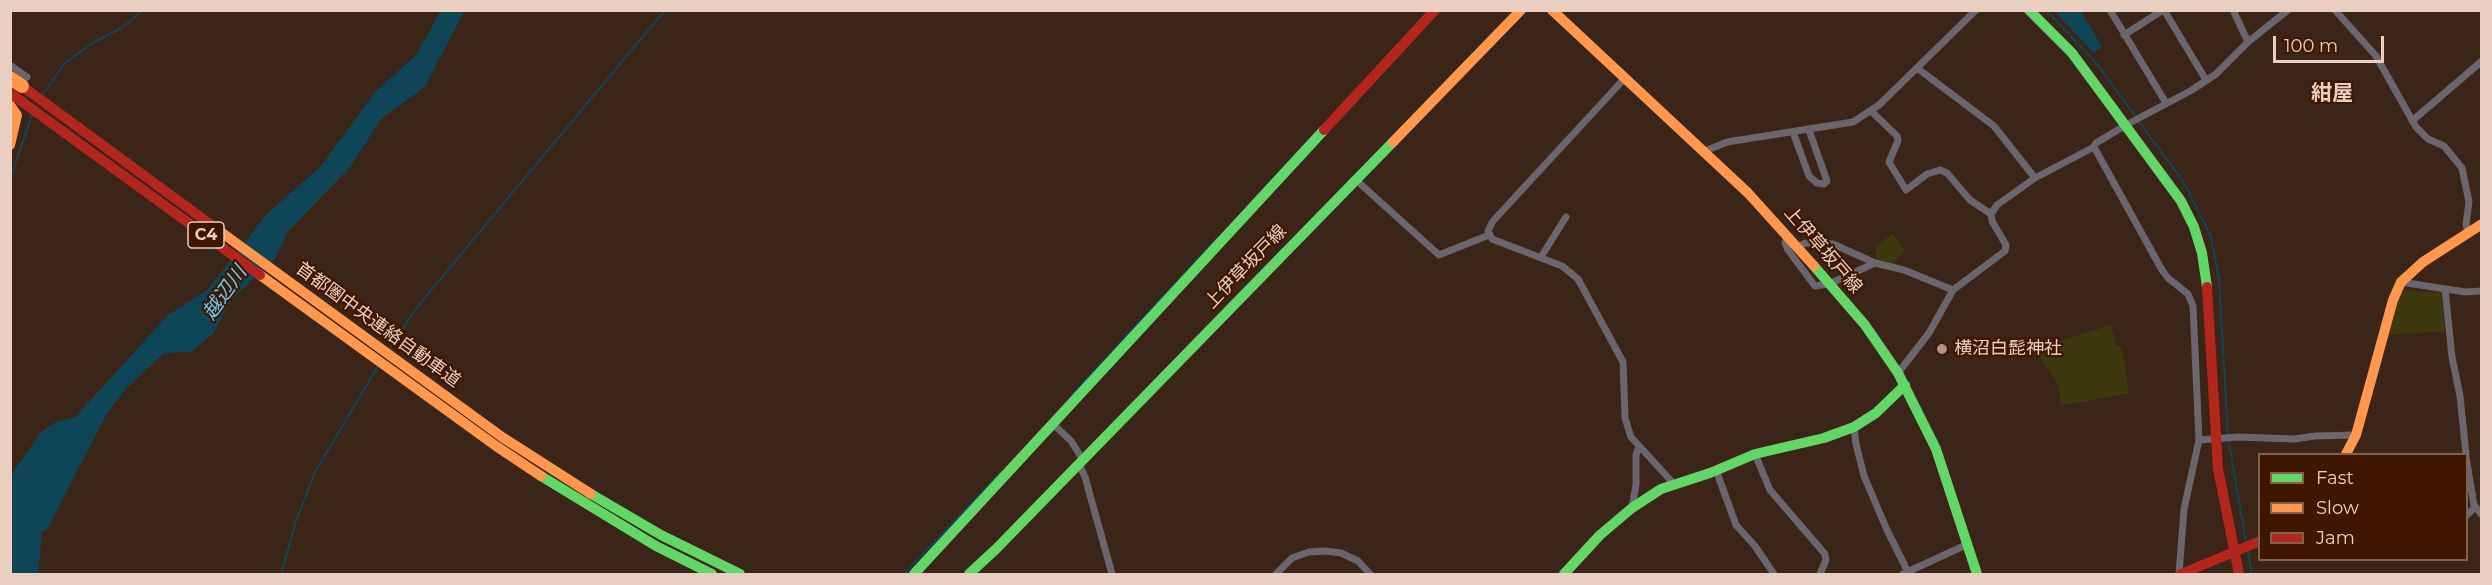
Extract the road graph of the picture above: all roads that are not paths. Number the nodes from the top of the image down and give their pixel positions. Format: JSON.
{"nodes":[{"id":1,"x":1435,"y":10,"type":"edge"},
{"id":2,"x":1521,"y":10,"type":"edge"},
{"id":3,"x":1552,"y":10,"type":"edge"},
{"id":4,"x":1976,"y":10,"type":"edge"},
{"id":5,"x":2029,"y":10,"type":"edge"},
{"id":6,"x":2110,"y":10,"type":"edge"},
{"id":7,"x":2164,"y":10,"type":"edge"},
{"id":8,"x":2233,"y":10,"type":"edge"},
{"id":9,"x":2289,"y":10,"type":"edge"},
{"id":10,"x":2335,"y":10,"type":"edge"},
{"id":11,"x":2124,"y":35,"type":"junction"},
{"id":12,"x":2248,"y":42,"type":"junction"},
{"id":13,"x":2481,"y":61,"type":"edge"},
{"id":14,"x":10,"y":65,"type":"edge"},
{"id":15,"x":1917,"y":68,"type":"junction"},
{"id":16,"x":14,"y":74,"type":"edge"},
{"id":17,"x":27,"y":76,"type":"dead end"},
{"id":18,"x":1625,"y":78,"type":"junction"},
{"id":19,"x":2206,"y":81,"type":"junction"},
{"id":20,"x":10,"y":91,"type":"edge"},
{"id":21,"x":2166,"y":103,"type":"junction"},
{"id":22,"x":10,"y":105,"type":"edge"},
{"id":23,"x":1871,"y":111,"type":"junction"},
{"id":24,"x":2412,"y":121,"type":"junction"},
{"id":25,"x":2126,"y":125,"type":"junction"},
{"id":26,"x":1809,"y":130,"type":"junction"},
{"id":27,"x":1794,"y":132,"type":"junction"},
{"id":28,"x":10,"y":145,"type":"edge"},
{"id":29,"x":2094,"y":147,"type":"junction"},
{"id":30,"x":1705,"y":151,"type":"junction"},
{"id":31,"x":2035,"y":178,"type":"junction"},
{"id":32,"x":1356,"y":180,"type":"junction"},
{"id":33,"x":1991,"y":214,"type":"junction"},
{"id":34,"x":1566,"y":217,"type":"dead end"},
{"id":35,"x":2481,"y":224,"type":"edge"},
{"id":36,"x":2468,"y":233,"type":"junction"},
{"id":37,"x":1489,"y":235,"type":"junction"},
{"id":38,"x":1788,"y":236,"type":"junction"},
{"id":39,"x":1798,"y":247,"type":"junction"},
{"id":40,"x":1541,"y":257,"type":"junction"},
{"id":41,"x":1875,"y":263,"type":"junction"},
{"id":42,"x":2401,"y":282,"type":"junction"},
{"id":43,"x":1829,"y":284,"type":"junction"},
{"id":44,"x":2445,"y":289,"type":"junction"},
{"id":45,"x":1953,"y":290,"type":"junction"},
{"id":46,"x":2481,"y":291,"type":"edge"},
{"id":47,"x":1902,"y":379,"type":"junction"},
{"id":48,"x":1053,"y":424,"type":"junction"},
{"id":49,"x":1854,"y":427,"type":"junction"},
{"id":50,"x":2355,"y":435,"type":"junction"},
{"id":51,"x":2215,"y":439,"type":"junction"},
{"id":52,"x":2199,"y":440,"type":"junction"},
{"id":53,"x":1639,"y":446,"type":"junction"},
{"id":54,"x":2349,"y":452,"type":"edge"},
{"id":55,"x":2466,"y":453,"type":"edge"},
{"id":56,"x":1755,"y":454,"type":"junction"},
{"id":57,"x":1081,"y":462,"type":"junction"},
{"id":58,"x":2468,"y":468,"type":"edge"},
{"id":59,"x":1716,"y":470,"type":"junction"},
{"id":60,"x":1674,"y":484,"type":"junction"},
{"id":61,"x":1632,"y":508,"type":"junction"},
{"id":62,"x":2474,"y":510,"type":"edge"},
{"id":63,"x":2258,"y":542,"type":"edge"},
{"id":64,"x":1968,"y":544,"type":"junction"},
{"id":65,"x":996,"y":549,"type":"junction"},
{"id":66,"x":2235,"y":553,"type":"junction"},
{"id":67,"x":1906,"y":573,"type":"edge"},
{"id":68,"x":712,"y":574,"type":"edge"},
{"id":69,"x":740,"y":574,"type":"edge"},
{"id":70,"x":914,"y":574,"type":"edge"},
{"id":71,"x":969,"y":574,"type":"edge"},
{"id":72,"x":974,"y":574,"type":"edge"},
{"id":73,"x":1112,"y":574,"type":"edge"},
{"id":74,"x":1276,"y":574,"type":"edge"},
{"id":75,"x":1370,"y":574,"type":"edge"},
{"id":76,"x":1564,"y":574,"type":"edge"},
{"id":77,"x":1774,"y":574,"type":"edge"},
{"id":78,"x":1820,"y":574,"type":"edge"},
{"id":79,"x":1977,"y":574,"type":"edge"},
{"id":80,"x":2180,"y":574,"type":"edge"},
{"id":81,"x":2240,"y":574,"type":"edge"}],
"edges":[{"from":1,"to":48,"type":"main road"},
{"from":2,"to":32,"type":"main road","name":"上伊草坂戸線"},
{"from":3,"to":18,"type":"main road","name":"上伊草坂戸線"},
{"from":4,"to":15,"type":"street"},
{"from":5,"to":25,"type":"main road"},
{"from":6,"to":11,"type":"street"},
{"from":7,"to":11,"type":"street"},
{"from":7,"to":19,"type":"street"},
{"from":8,"to":12,"type":"street"},
{"from":9,"to":12,"type":"street"},
{"from":10,"to":24,"type":"street"},
{"from":11,"to":21,"type":"street"},
{"from":12,"to":19,"type":"street"},
{"from":13,"to":24,"type":"street"},
{"from":14,"to":16,"type":"street"},
{"from":15,"to":23,"type":"street"},
{"from":15,"to":31,"type":"street"},
{"from":16,"to":17,"type":"street"},
{"from":16,"to":20,"type":"street"},
{"from":16,"to":69,"type":"main road","name":"首都圏中央連絡自動車道","number":"C4","bridge":true},
{"from":18,"to":30,"type":"main road","name":"上伊草坂戸線"},
{"from":18,"to":37,"type":"street"},
{"from":19,"to":21,"type":"street"},
{"from":20,"to":68,"type":"main road","name":"首都圏中央連絡自動車道","number":"C4"},
{"from":21,"to":25,"type":"street"},
{"from":22,"to":28,"type":"main road"},
{"from":23,"to":26,"type":"street"},
{"from":23,"to":33,"type":"street"},
{"from":24,"to":36,"type":"street"},
{"from":25,"to":29,"type":"street"},
{"from":25,"to":51,"type":"main road"},
{"from":26,"to":27,"type":"street"},
{"from":26,"to":27,"type":"street"},
{"from":27,"to":30,"type":"street"},
{"from":29,"to":31,"type":"street"},
{"from":29,"to":52,"type":"street"},
{"from":30,"to":38,"type":"main road","name":"上伊草坂戸線"},
{"from":31,"to":33,"type":"street"},
{"from":32,"to":37,"type":"street"},
{"from":32,"to":57,"type":"main road","name":"上伊草坂戸線"},
{"from":33,"to":45,"type":"street"},
{"from":34,"to":40,"type":"street"},
{"from":35,"to":36,"type":"main road"},
{"from":36,"to":42,"type":"main road"},
{"from":37,"to":40,"type":"street"},
{"from":38,"to":39,"type":"main road","name":"上伊草坂戸線"},
{"from":38,"to":43,"type":"street"},
{"from":39,"to":41,"type":"street"},
{"from":39,"to":43,"type":"main road","name":"上伊草坂戸線"},
{"from":40,"to":53,"type":"street"},
{"from":41,"to":43,"type":"street"},
{"from":41,"to":45,"type":"street"},
{"from":42,"to":44,"type":"street"},
{"from":42,"to":50,"type":"main road"},
{"from":43,"to":47,"type":"main road","name":"上伊草坂戸線"},
{"from":44,"to":46,"type":"street"},
{"from":44,"to":55,"type":"street"},
{"from":45,"to":47,"type":"street"},
{"from":47,"to":49,"type":"main road"},
{"from":47,"to":64,"type":"main road","name":"上伊草坂戸線"},
{"from":48,"to":57,"type":"street"},
{"from":48,"to":70,"type":"main road"},
{"from":49,"to":56,"type":"main road"},
{"from":49,"to":67,"type":"street"},
{"from":50,"to":51,"type":"street"},
{"from":50,"to":54,"type":"main road"},
{"from":51,"to":52,"type":"street"},
{"from":51,"to":66,"type":"main road"},
{"from":52,"to":80,"type":"street"},
{"from":53,"to":60,"type":"street"},
{"from":53,"to":61,"type":"street"},
{"from":56,"to":59,"type":"main road"},
{"from":56,"to":78,"type":"street"},
{"from":57,"to":65,"type":"main road","name":"上伊草坂戸線"},
{"from":57,"to":73,"type":"street"},
{"from":58,"to":62,"type":"street"},
{"from":59,"to":60,"type":"main road"},
{"from":59,"to":77,"type":"street"},
{"from":60,"to":61,"type":"main road"},
{"from":61,"to":76,"type":"main road"},
{"from":63,"to":66,"type":"main road"},
{"from":64,"to":67,"type":"street"},
{"from":64,"to":79,"type":"main road","name":"上伊草坂戸線"},
{"from":65,"to":71,"type":"main road"},
{"from":65,"to":72,"type":"main road"},
{"from":66,"to":80,"type":"main road"},
{"from":66,"to":81,"type":"main road"},
{"from":74,"to":75,"type":"street"}]}
